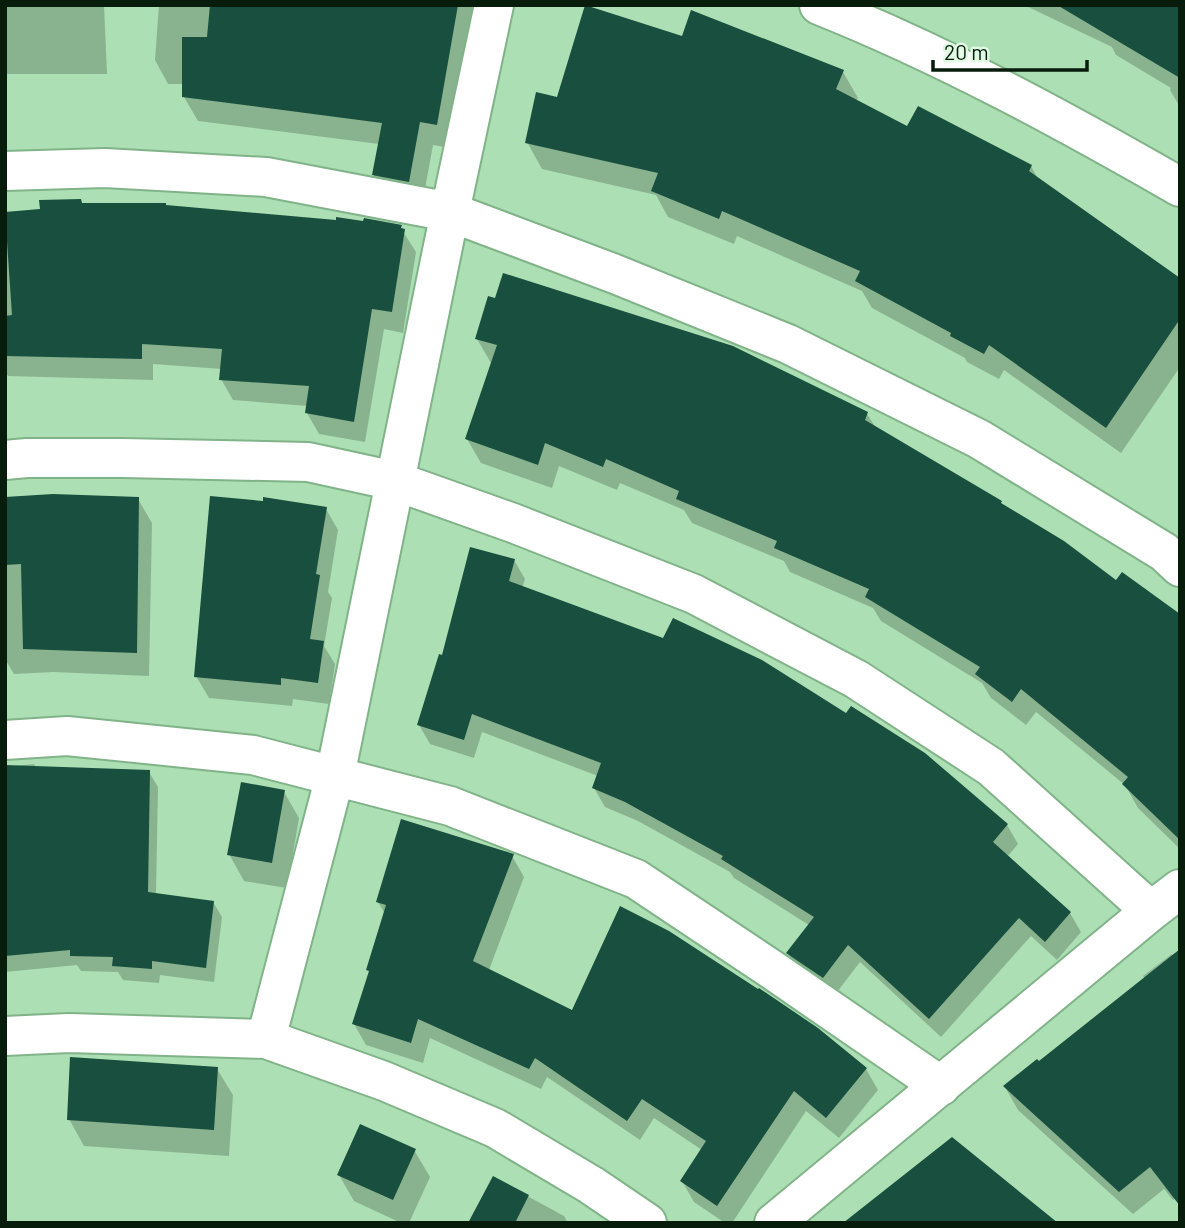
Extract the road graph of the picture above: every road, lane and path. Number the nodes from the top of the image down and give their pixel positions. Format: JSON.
{"nodes":[{"id":1,"x":494,"y":5,"type":"edge"},
{"id":2,"x":819,"y":5,"type":"edge"},
{"id":3,"x":5,"y":172,"type":"edge"},
{"id":4,"x":1180,"y":187,"type":"edge"},
{"id":5,"x":450,"y":212,"type":"junction"},
{"id":6,"x":5,"y":460,"type":"edge"},
{"id":7,"x":394,"y":481,"type":"junction"},
{"id":8,"x":1180,"y":566,"type":"edge"},
{"id":9,"x":5,"y":740,"type":"edge"},
{"id":10,"x":335,"y":776,"type":"junction"},
{"id":11,"x":1165,"y":900,"type":"edge"},
{"id":12,"x":5,"y":1036,"type":"edge"},
{"id":13,"x":267,"y":1039,"type":"junction"},
{"id":14,"x":940,"y":1086,"type":"junction"},
{"id":15,"x":647,"y":1223,"type":"edge"},
{"id":16,"x":774,"y":1223,"type":"edge"}],
"edges":[{"from":1,"to":5,"type":"street"},
{"from":2,"to":4,"type":"street"},
{"from":3,"to":5,"type":"street"},
{"from":5,"to":7,"type":"street"},
{"from":5,"to":8,"type":"street"},
{"from":6,"to":7,"type":"street"},
{"from":7,"to":10,"type":"street"},
{"from":7,"to":11,"type":"street"},
{"from":9,"to":10,"type":"street"},
{"from":10,"to":13,"type":"street"},
{"from":10,"to":14,"type":"street"},
{"from":11,"to":14,"type":"street"},
{"from":12,"to":13,"type":"street"},
{"from":13,"to":15,"type":"street"},
{"from":14,"to":16,"type":"street"}]}
